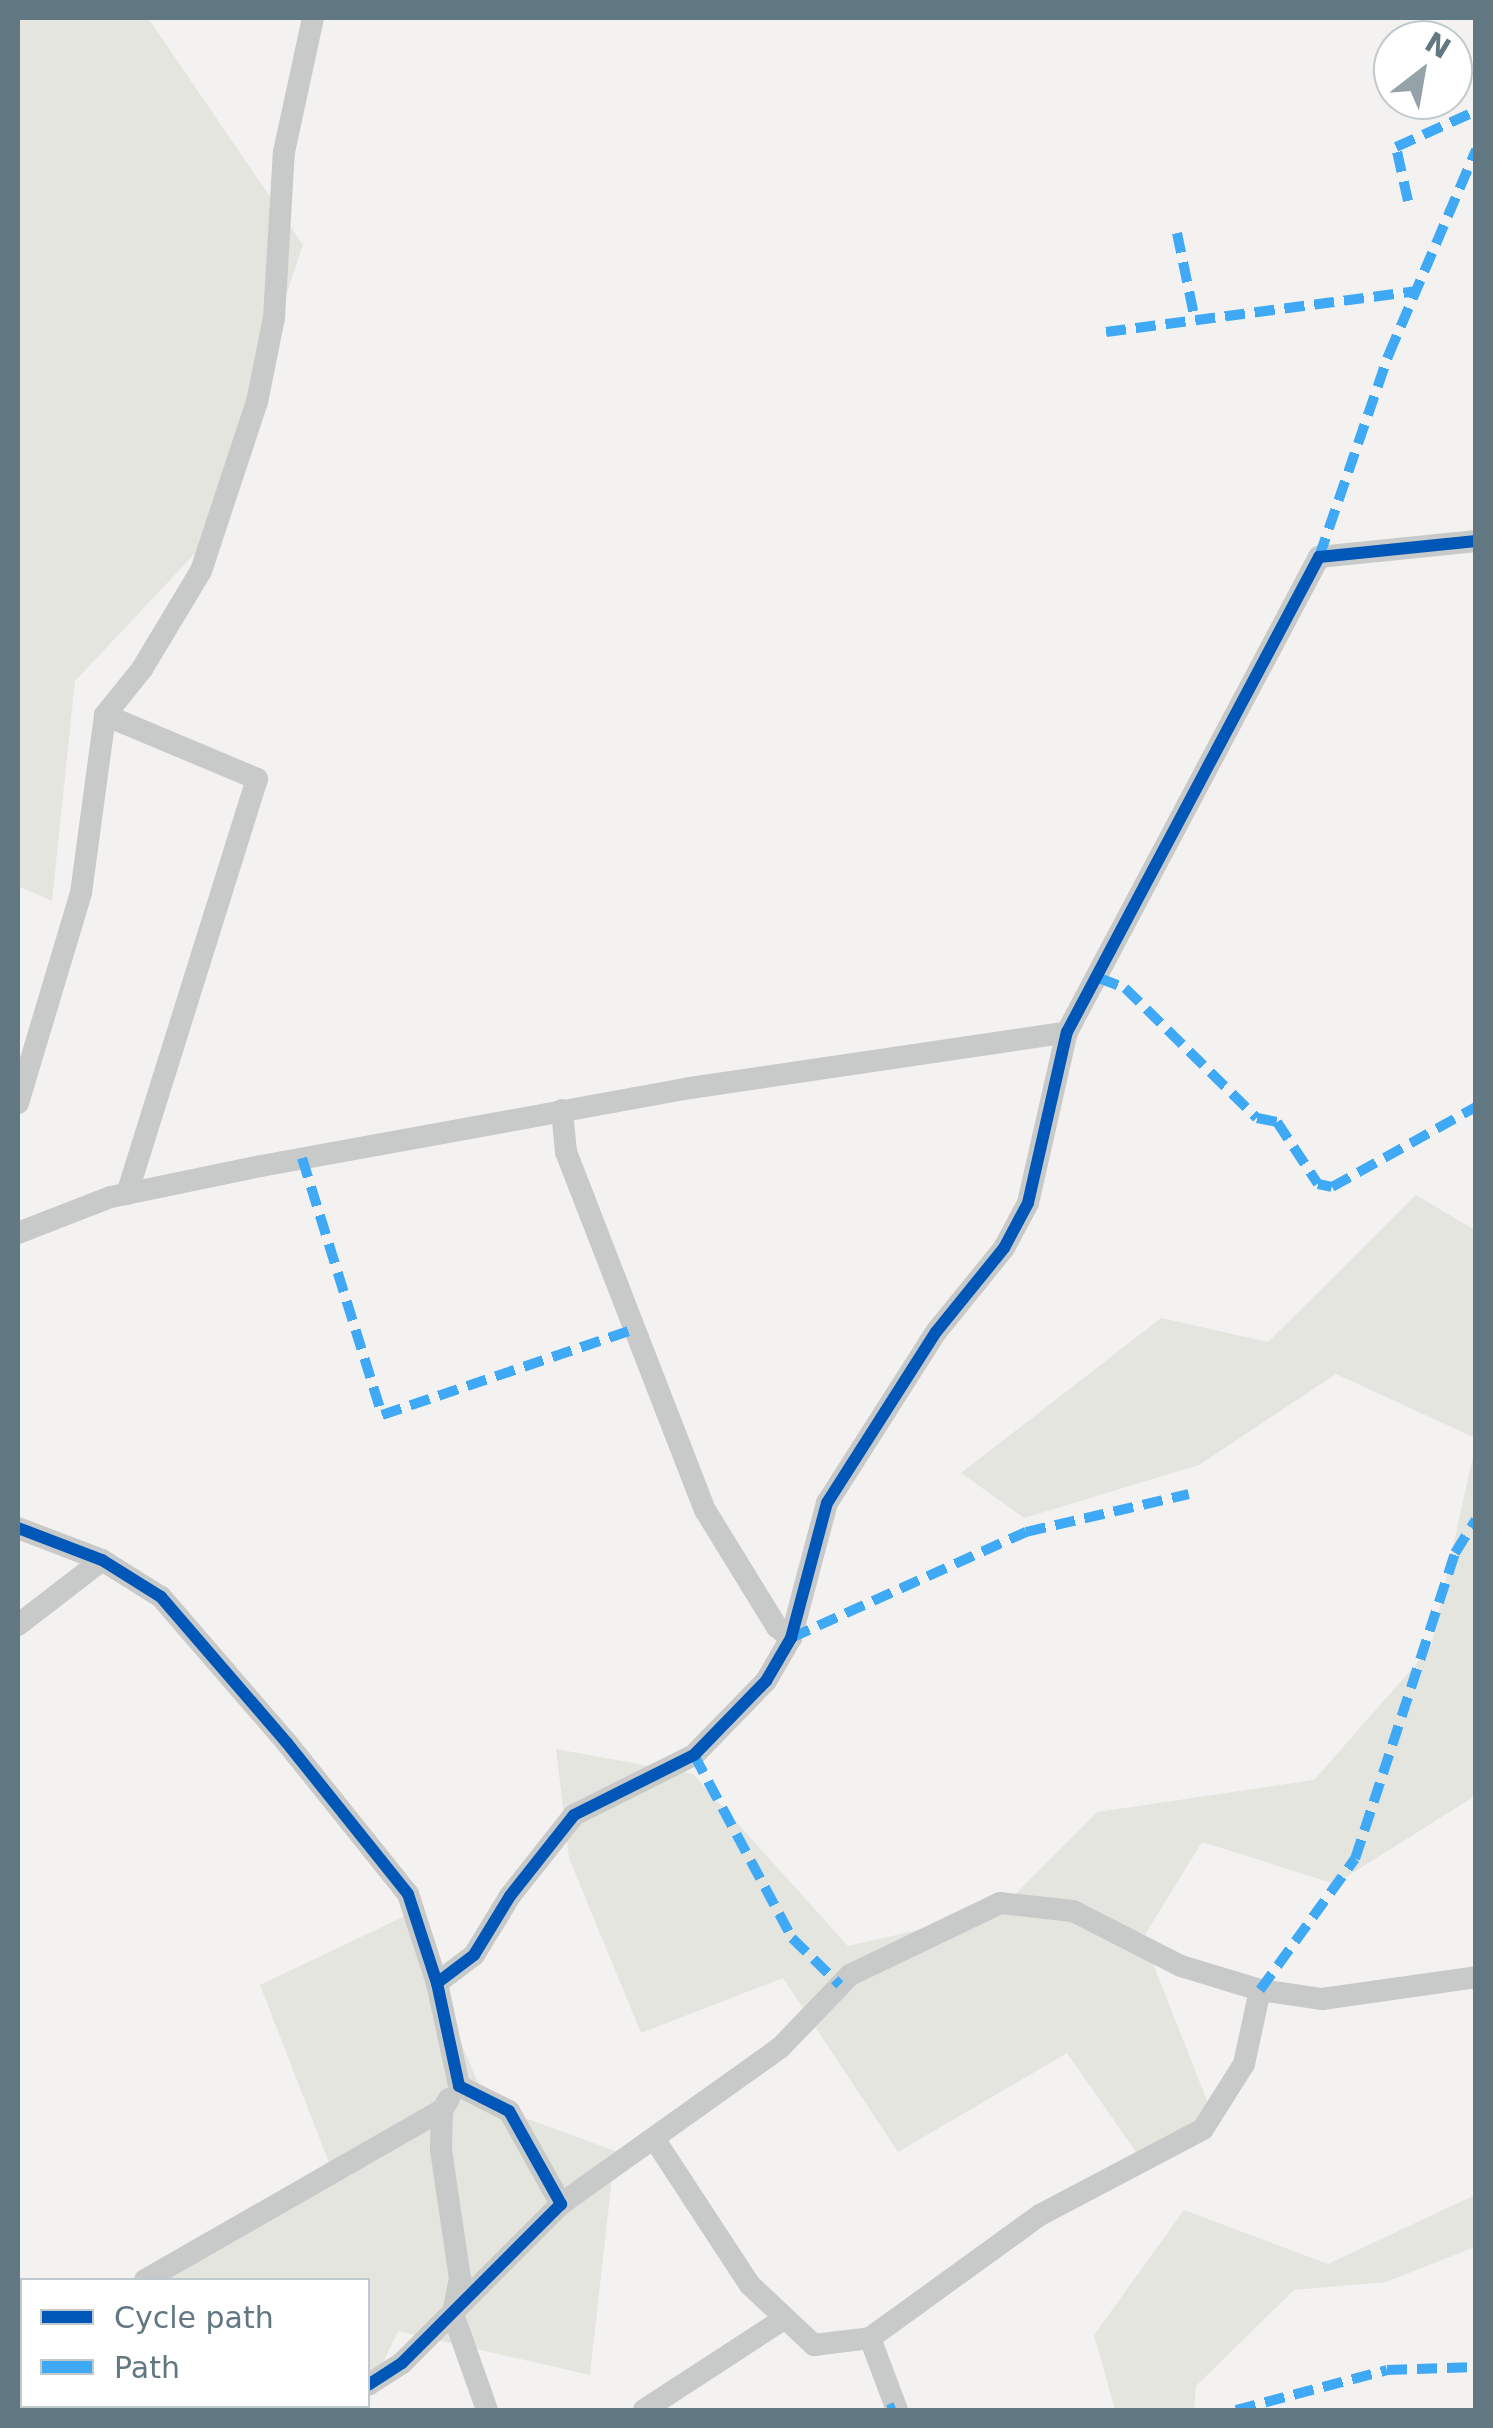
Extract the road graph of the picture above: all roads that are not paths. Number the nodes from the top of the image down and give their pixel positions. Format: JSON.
{"nodes":[{"id":1,"x":314,"y":18,"type":"edge"},
{"id":2,"x":1476,"y":541,"type":"edge"},
{"id":3,"x":105,"y":715,"type":"junction"},
{"id":4,"x":1067,"y":1032,"type":"junction"},
{"id":5,"x":18,"y":1103,"type":"edge"},
{"id":6,"x":562,"y":1110,"type":"junction"},
{"id":7,"x":127,"y":1194,"type":"junction"},
{"id":8,"x":18,"y":1232,"type":"edge"},
{"id":9,"x":18,"y":1528,"type":"edge"},
{"id":10,"x":102,"y":1560,"type":"junction"},
{"id":11,"x":18,"y":1625,"type":"edge"},
{"id":12,"x":791,"y":1638,"type":"junction"},
{"id":13,"x":1476,"y":1977,"type":"edge"},
{"id":14,"x":438,"y":1983,"type":"junction"},
{"id":15,"x":1260,"y":1990,"type":"junction"},
{"id":16,"x":458,"y":2086,"type":"junction"},
{"id":17,"x":442,"y":2110,"type":"junction"},
{"id":18,"x":654,"y":2140,"type":"junction"},
{"id":19,"x":561,"y":2204,"type":"junction"},
{"id":20,"x":148,"y":2278,"type":"edge"},
{"id":21,"x":453,"y":2314,"type":"junction"},
{"id":22,"x":784,"y":2318,"type":"junction"},
{"id":23,"x":870,"y":2338,"type":"junction"},
{"id":24,"x":370,"y":2384,"type":"edge"},
{"id":25,"x":487,"y":2410,"type":"edge"},
{"id":26,"x":644,"y":2410,"type":"edge"},
{"id":27,"x":897,"y":2410,"type":"edge"}],
"edges":[{"from":1,"to":3,"type":"street"},
{"from":2,"to":4,"type":"street"},
{"from":3,"to":5,"type":"street"},
{"from":3,"to":7,"type":"street"},
{"from":4,"to":6,"type":"street"},
{"from":4,"to":12,"type":"street"},
{"from":6,"to":7,"type":"street"},
{"from":6,"to":12,"type":"street"},
{"from":7,"to":8,"type":"street"},
{"from":9,"to":10,"type":"street"},
{"from":10,"to":11,"type":"street"},
{"from":10,"to":14,"type":"street"},
{"from":12,"to":14,"type":"street"},
{"from":13,"to":15,"type":"street"},
{"from":14,"to":16,"type":"street"},
{"from":15,"to":18,"type":"street"},
{"from":15,"to":23,"type":"street"},
{"from":16,"to":17,"type":"street"},
{"from":16,"to":19,"type":"street"},
{"from":17,"to":20,"type":"street"},
{"from":17,"to":21,"type":"street"},
{"from":18,"to":19,"type":"street"},
{"from":18,"to":22,"type":"street"},
{"from":19,"to":21,"type":"street"},
{"from":21,"to":24,"type":"street"},
{"from":21,"to":25,"type":"street"},
{"from":22,"to":23,"type":"street"},
{"from":22,"to":26,"type":"street"},
{"from":23,"to":27,"type":"street"}]}
